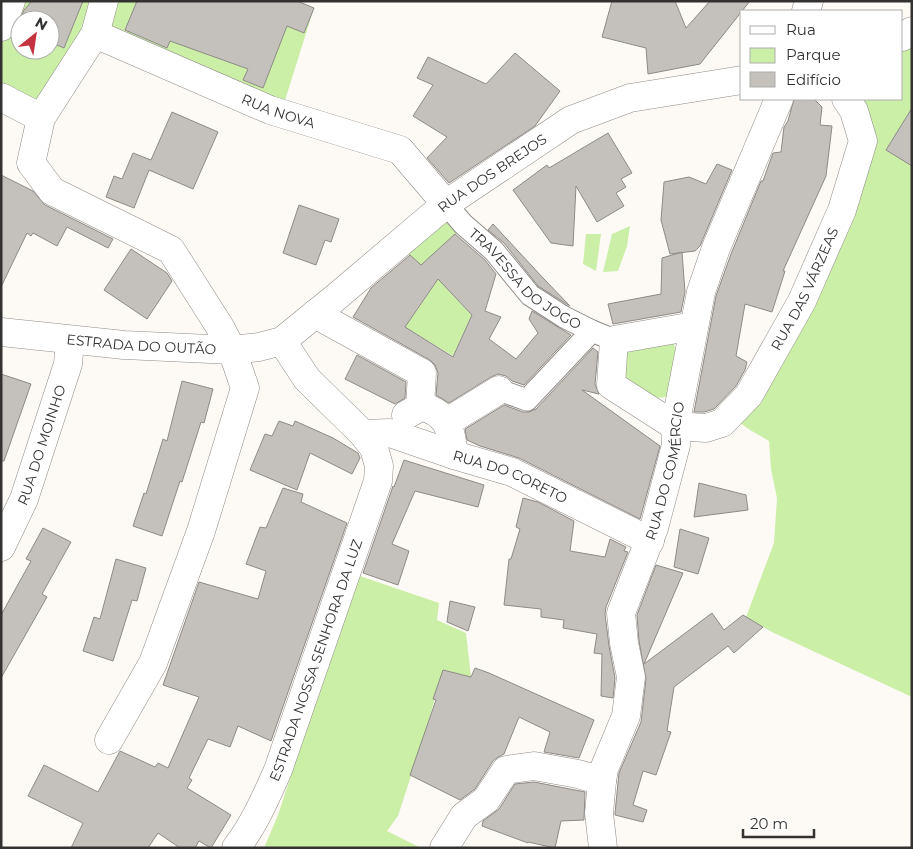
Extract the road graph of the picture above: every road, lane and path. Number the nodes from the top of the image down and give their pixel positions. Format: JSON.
{"nodes":[{"id":1,"x":11,"y":1,"type":"edge"},
{"id":2,"x":104,"y":1,"type":"edge"},
{"id":3,"x":1,"y":27,"type":"edge"},
{"id":4,"x":96,"y":34,"type":"junction"},
{"id":5,"x":740,"y":80,"type":"edge"},
{"id":6,"x":1,"y":97,"type":"edge"},
{"id":7,"x":779,"y":100,"type":"edge"},
{"id":8,"x":847,"y":100,"type":"edge"},
{"id":9,"x":41,"y":118,"type":"junction"},
{"id":10,"x":446,"y":204,"type":"junction"},
{"id":11,"x":315,"y":314,"type":"junction"},
{"id":12,"x":694,"y":326,"type":"junction"},
{"id":13,"x":1,"y":332,"type":"edge"},
{"id":14,"x":603,"y":336,"type":"junction"},
{"id":15,"x":70,"y":340,"type":"junction"},
{"id":16,"x":282,"y":341,"type":"junction"},
{"id":17,"x":232,"y":350,"type":"junction"},
{"id":18,"x":499,"y":390,"type":"joint"},
{"id":19,"x":420,"y":407,"type":"junction"},
{"id":20,"x":447,"y":422,"type":"junction"},
{"id":21,"x":675,"y":426,"type":"junction"},
{"id":22,"x":377,"y":433,"type":"junction"},
{"id":23,"x":454,"y":455,"type":"junction"},
{"id":24,"x":12,"y":495,"type":"edge"},
{"id":25,"x":650,"y":541,"type":"junction"},
{"id":26,"x":1,"y":547,"type":"edge"},
{"id":27,"x":109,"y":740,"type":"dead end"},
{"id":28,"x":602,"y":781,"type":"junction"},
{"id":29,"x":236,"y":848,"type":"edge"},
{"id":30,"x":444,"y":848,"type":"edge"},
{"id":31,"x":603,"y":848,"type":"edge"}],
"edges":[{"from":1,"to":3,"type":"street"},
{"from":2,"to":4,"type":"street"},
{"from":4,"to":9,"type":"street"},
{"from":4,"to":10,"type":"street","name":"RUA NOVA"},
{"from":5,"to":10,"type":"street","name":"RUA DOS BREJOS"},
{"from":6,"to":9,"type":"street"},
{"from":7,"to":12,"type":"street","name":"RUA DO COMÉRCIO"},
{"from":8,"to":21,"type":"street","name":"RUA DAS VÁRZEAS"},
{"from":9,"to":17,"type":"street"},
{"from":10,"to":11,"type":"street","name":"RUA DOS BREJOS"},
{"from":10,"to":14,"type":"street","name":"TRAVESSA DO JOGO"},
{"from":11,"to":16,"type":"street","name":"RUA DOS BREJOS"},
{"from":11,"to":19,"type":"street"},
{"from":12,"to":14,"type":"street"},
{"from":12,"to":21,"type":"street","name":"RUA DO COMÉRCIO"},
{"from":13,"to":15,"type":"street","name":"ESTRADA DO OUTÃO"},
{"from":14,"to":18,"type":"street"},
{"from":14,"to":21,"type":"street"},
{"from":15,"to":17,"type":"street","name":"ESTRADA DO OUTÃO"},
{"from":15,"to":24,"type":"street","name":"RUA DO MOINHO"},
{"from":16,"to":17,"type":"street","name":"ESTRADA DO OUTÃO"},
{"from":16,"to":22,"type":"street"},
{"from":17,"to":27,"type":"street"},
{"from":18,"to":20,"type":"street"},
{"from":19,"to":20,"type":"street"},
{"from":19,"to":22,"type":"street"},
{"from":20,"to":23,"type":"street"},
{"from":21,"to":25,"type":"street","name":"RUA DO COMÉRCIO"},
{"from":22,"to":23,"type":"street","name":"RUA DO CORETO"},
{"from":22,"to":29,"type":"street","name":"ESTRADA NOSSA SENHORA DA LUZ"},
{"from":23,"to":25,"type":"street","name":"RUA DO CORETO"},
{"from":24,"to":26,"type":"street","name":"RUA DO MOINHO"},
{"from":25,"to":28,"type":"street","name":"RUA DO COMÉRCIO"},
{"from":28,"to":30,"type":"street"},
{"from":28,"to":31,"type":"street","name":"RUA DO COMÉRCIO"}]}
